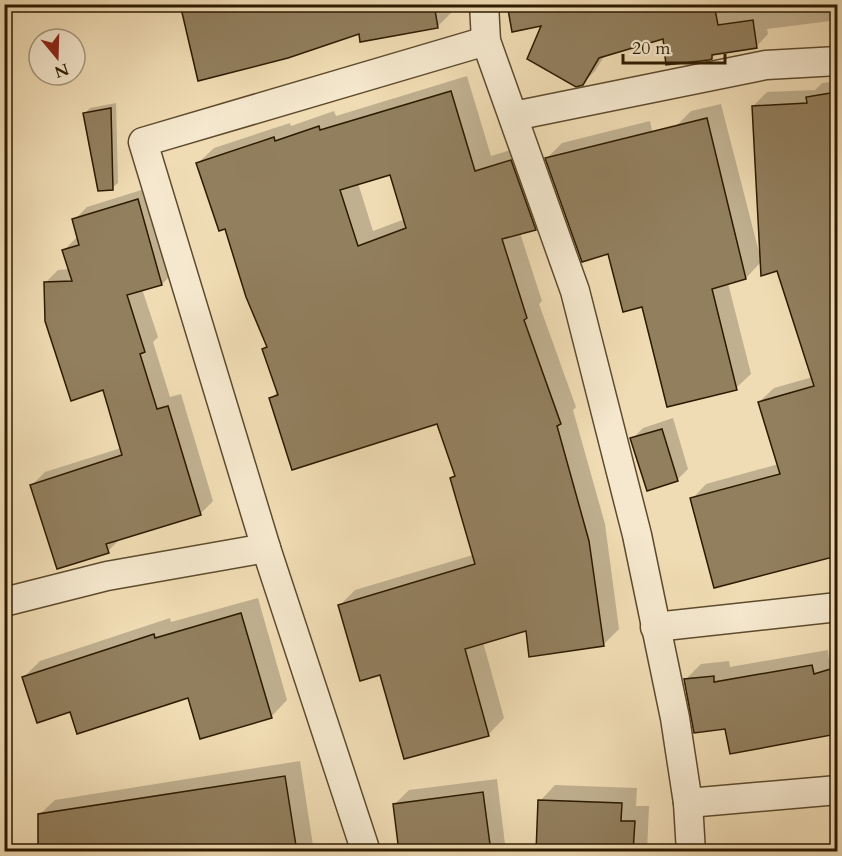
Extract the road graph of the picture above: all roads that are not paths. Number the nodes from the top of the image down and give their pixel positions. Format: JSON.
{"nodes":[{"id":1,"x":484,"y":4,"type":"edge"},
{"id":2,"x":486,"y":41,"type":"junction"},
{"id":3,"x":837,"y":61,"type":"edge"},
{"id":4,"x":514,"y":116,"type":"junction"},
{"id":5,"x":266,"y":548,"type":"junction"},
{"id":6,"x":4,"y":602,"type":"edge"},
{"id":7,"x":837,"y":607,"type":"edge"},
{"id":8,"x":655,"y":627,"type":"junction"},
{"id":9,"x":837,"y":790,"type":"edge"},
{"id":10,"x":688,"y":803,"type":"junction"},
{"id":11,"x":366,"y":852,"type":"edge"},
{"id":12,"x":691,"y":852,"type":"edge"}],
"edges":[{"from":1,"to":2,"type":"street"},
{"from":2,"to":4,"type":"street"},
{"from":2,"to":5,"type":"street"},
{"from":3,"to":4,"type":"street"},
{"from":4,"to":8,"type":"street"},
{"from":5,"to":6,"type":"street"},
{"from":5,"to":11,"type":"street"},
{"from":7,"to":8,"type":"street"},
{"from":8,"to":10,"type":"street"},
{"from":9,"to":10,"type":"street"},
{"from":10,"to":12,"type":"street"}]}
